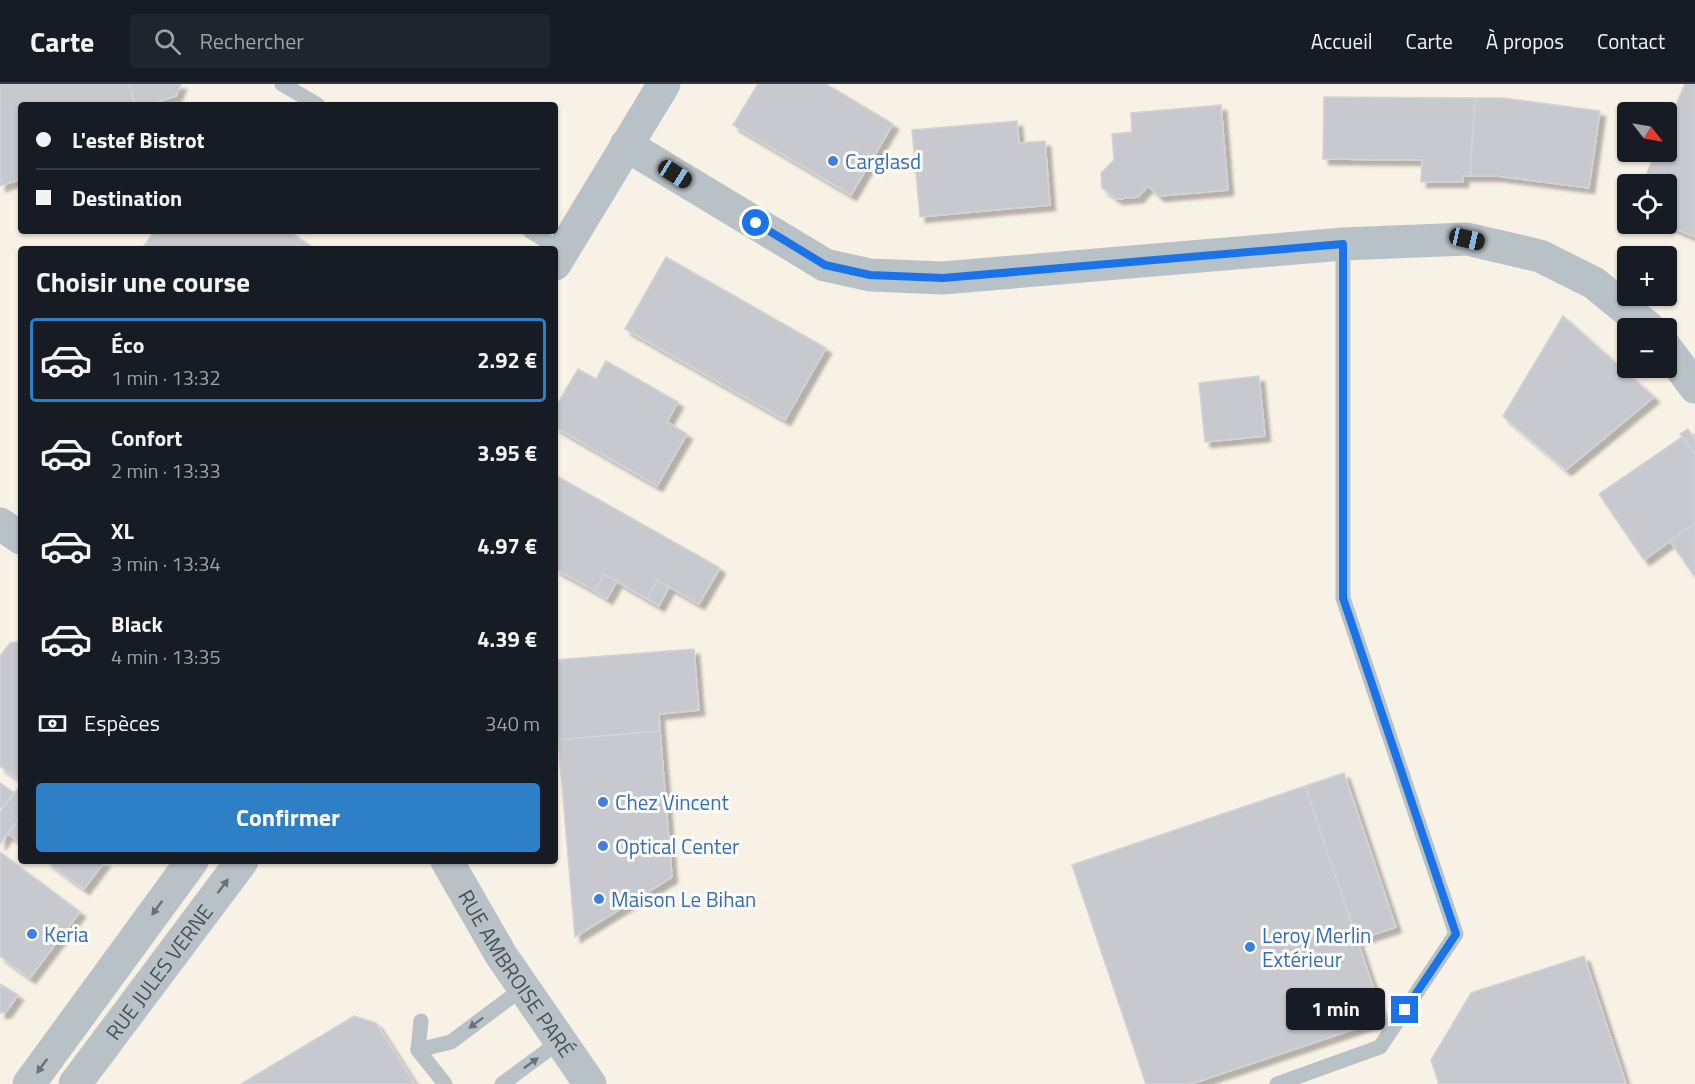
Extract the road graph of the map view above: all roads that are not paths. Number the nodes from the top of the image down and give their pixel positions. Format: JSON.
{"nodes":[{"id":1,"x":282,"y":84,"type":"edge"},
{"id":2,"x":664,"y":84,"type":"edge"},
{"id":3,"x":313,"y":102,"type":"edge"},
{"id":4,"x":626,"y":145,"type":"junction"},
{"id":5,"x":533,"y":234,"type":"edge"},
{"id":6,"x":1343,"y":244,"type":"junction"},
{"id":7,"x":547,"y":246,"type":"edge"},
{"id":8,"x":559,"y":257,"type":"edge"},
{"id":9,"x":1637,"y":318,"type":"edge"},
{"id":10,"x":1677,"y":363,"type":"edge"},
{"id":11,"x":1695,"y":387,"type":"edge"},
{"id":12,"x":0,"y":524,"type":"edge"},
{"id":13,"x":18,"y":536,"type":"edge"},
{"id":14,"x":190,"y":864,"type":"edge"},
{"id":15,"x":240,"y":864,"type":"edge"},
{"id":16,"x":449,"y":864,"type":"edge"},
{"id":17,"x":523,"y":988,"type":"junction"},
{"id":18,"x":422,"y":1020,"type":"dead end"},
{"id":19,"x":560,"y":1041,"type":"junction"},
{"id":20,"x":418,"y":1050,"type":"junction"},
{"id":21,"x":29,"y":1084,"type":"edge"},
{"id":22,"x":75,"y":1084,"type":"edge"},
{"id":23,"x":445,"y":1084,"type":"edge"},
{"id":24,"x":502,"y":1084,"type":"edge"},
{"id":25,"x":590,"y":1084,"type":"edge"},
{"id":26,"x":1277,"y":1084,"type":"edge"}],
"edges":[{"from":1,"to":3,"type":"lane"},
{"from":2,"to":4,"type":"street"},
{"from":4,"to":6,"type":"street"},
{"from":4,"to":8,"type":"street"},
{"from":5,"to":7,"type":"lane"},
{"from":6,"to":9,"type":"street"},
{"from":6,"to":26,"type":"lane"},
{"from":10,"to":11,"type":"street"},
{"from":12,"to":13,"type":"street"},
{"from":14,"to":21,"type":"street","name":"RUE JULES VERNE","one_way":true},
{"from":22,"to":15,"type":"street","name":"RUE JULES VERNE","one_way":true},
{"from":16,"to":17,"type":"street","name":"RUE AMBROISE PARÉ"},
{"from":17,"to":19,"type":"street","name":"RUE AMBROISE PARÉ"},
{"from":17,"to":20,"type":"lane","one_way":true},
{"from":18,"to":20,"type":"lane"},
{"from":24,"to":19,"type":"lane","one_way":true},
{"from":19,"to":25,"type":"street","name":"RUE AMBROISE PARÉ"},
{"from":20,"to":23,"type":"lane"}]}
